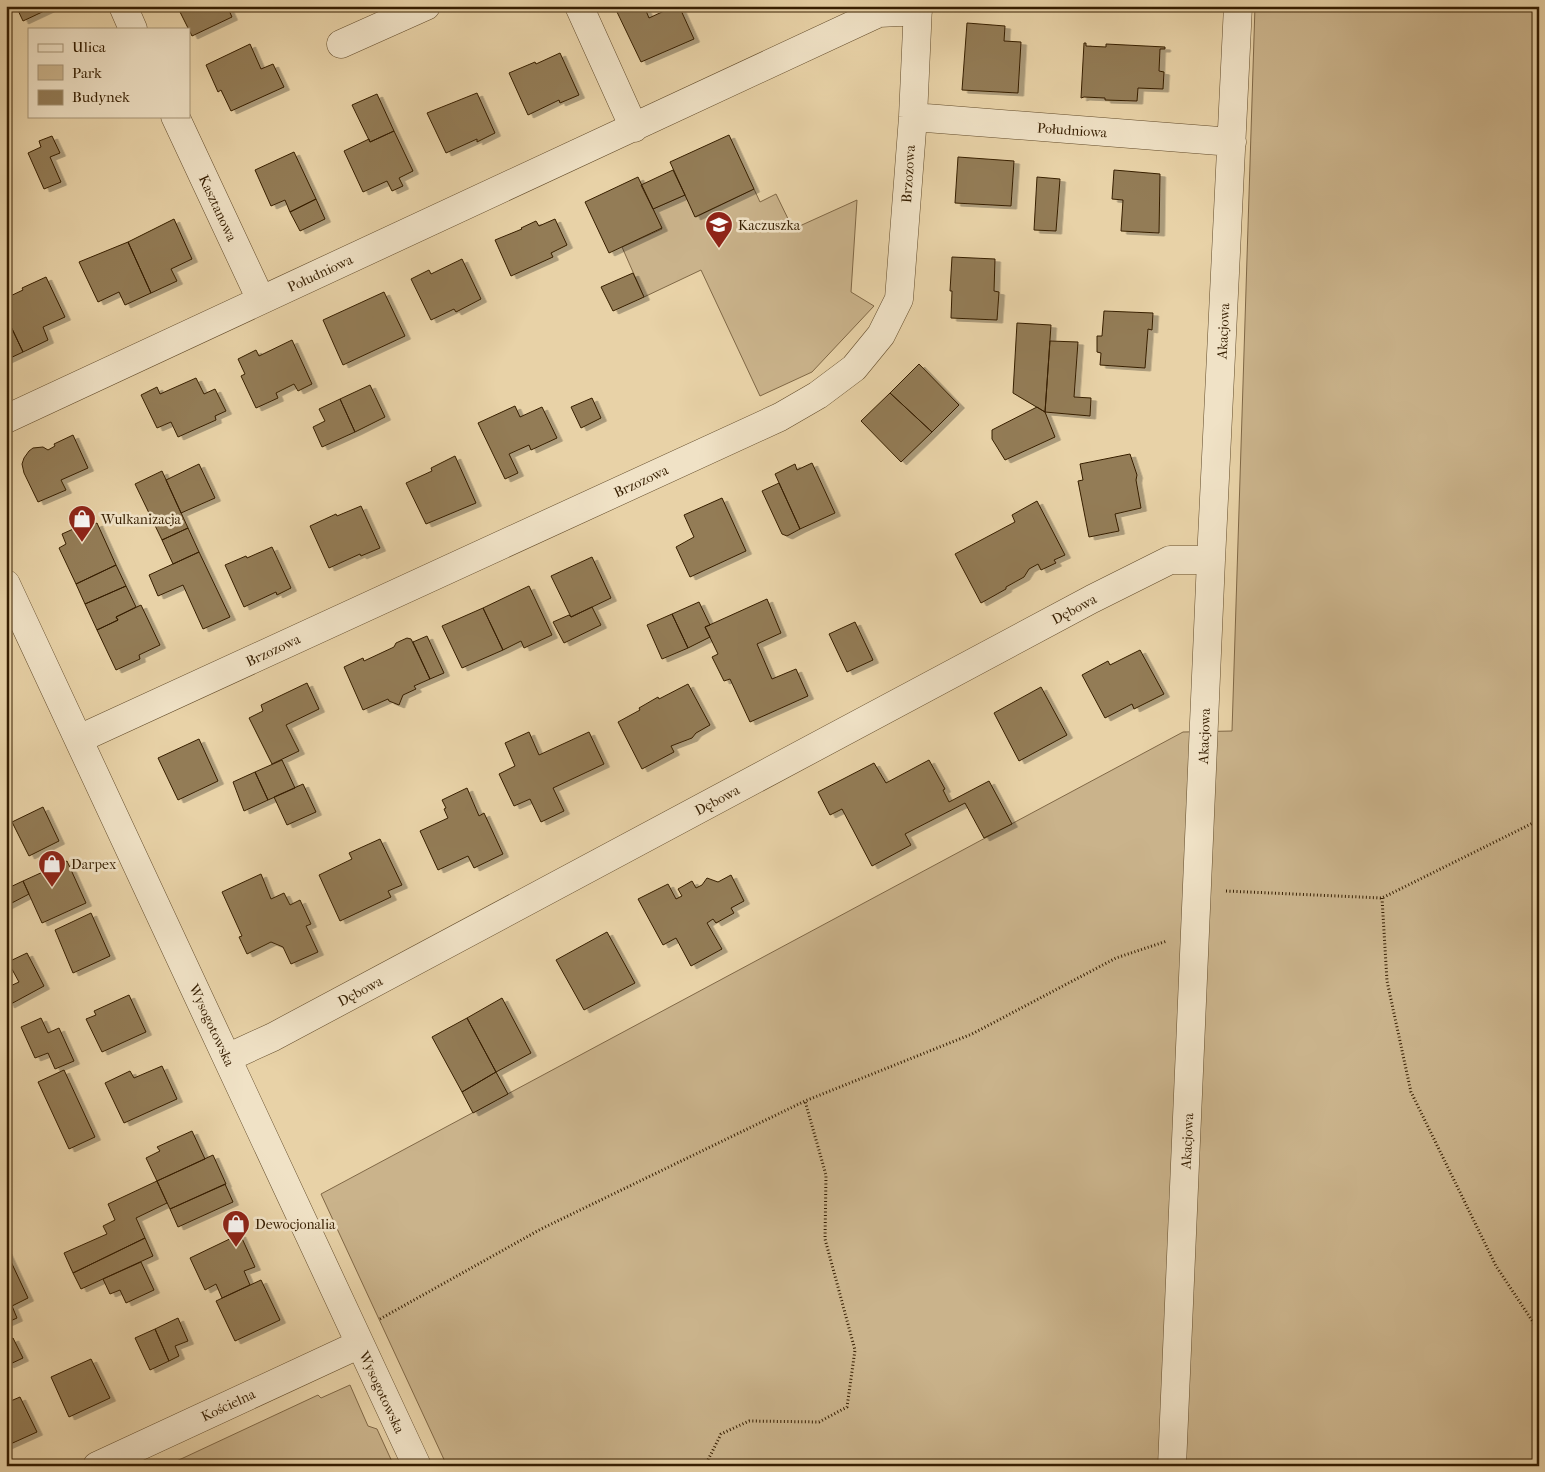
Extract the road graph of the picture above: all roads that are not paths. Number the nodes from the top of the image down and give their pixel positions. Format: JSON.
{"nodes":[{"id":1,"x":123,"y":6,"type":"edge"},
{"id":2,"x":426,"y":6,"type":"edge"},
{"id":3,"x":579,"y":6,"type":"edge"},
{"id":4,"x":1238,"y":6,"type":"edge"},
{"id":5,"x":918,"y":8,"type":"edge"},
{"id":6,"x":134,"y":28,"type":"edge"},
{"id":7,"x":341,"y":44,"type":"dead end"},
{"id":8,"x":913,"y":117,"type":"junction"},
{"id":9,"x":176,"y":118,"type":"edge"},
{"id":10,"x":634,"y":128,"type":"junction"},
{"id":11,"x":1232,"y":142,"type":"junction"},
{"id":12,"x":261,"y":300,"type":"junction"},
{"id":13,"x":6,"y":419,"type":"edge"},
{"id":14,"x":1211,"y":560,"type":"junction"},
{"id":15,"x":6,"y":584,"type":"edge"},
{"id":16,"x":79,"y":739,"type":"junction"},
{"id":17,"x":227,"y":1058,"type":"junction"},
{"id":18,"x":366,"y":1334,"type":"junction"},
{"id":19,"x":97,"y":1466,"type":"edge"},
{"id":20,"x":417,"y":1466,"type":"edge"},
{"id":21,"x":1172,"y":1466,"type":"edge"}],
"edges":[{"from":1,"to":6,"type":"street"},
{"from":2,"to":7,"type":"street"},
{"from":3,"to":10,"type":"street"},
{"from":4,"to":11,"type":"street","name":"Akacjowa"},
{"from":5,"to":8,"type":"street","name":"Brzozowa"},
{"from":5,"to":10,"type":"street","name":"Południowa"},
{"from":8,"to":11,"type":"street","name":"Południowa"},
{"from":8,"to":16,"type":"street","name":"Brzozowa"},
{"from":9,"to":12,"type":"street","name":"Kasztanowa"},
{"from":10,"to":12,"type":"street","name":"Południowa"},
{"from":11,"to":14,"type":"street","name":"Akacjowa"},
{"from":12,"to":13,"type":"street","name":"Południowa"},
{"from":14,"to":17,"type":"street","name":"Dębowa"},
{"from":14,"to":21,"type":"street","name":"Akacjowa"},
{"from":15,"to":16,"type":"street","name":"Wysogotowska"},
{"from":16,"to":17,"type":"street","name":"Wysogotowska"},
{"from":17,"to":18,"type":"street","name":"Wysogotowska"},
{"from":18,"to":19,"type":"street","name":"Kościelna"},
{"from":18,"to":20,"type":"street","name":"Wysogotowska"}]}
